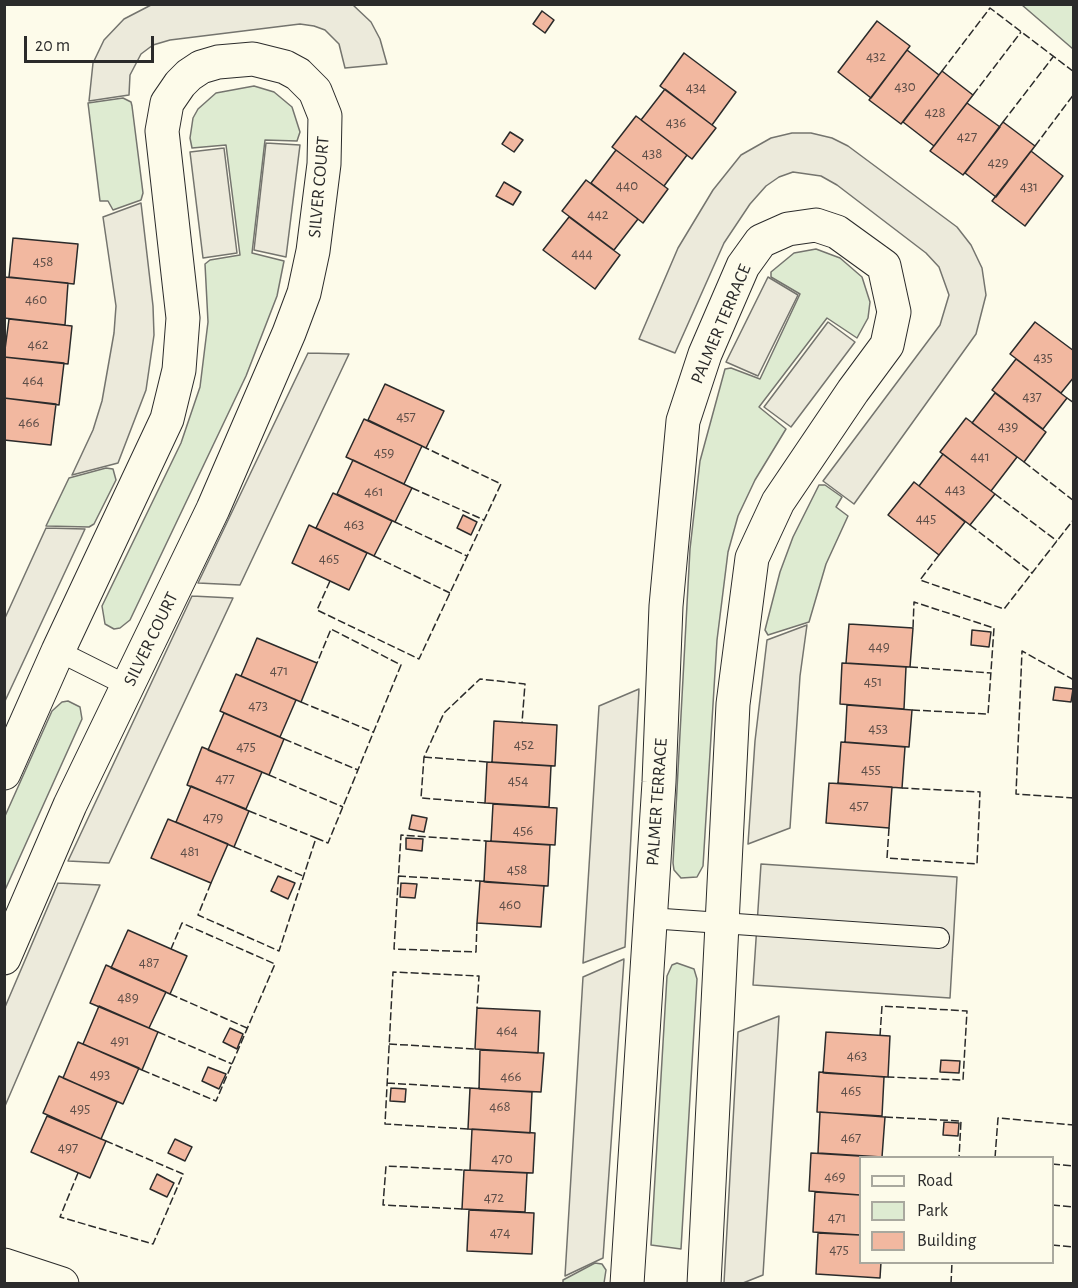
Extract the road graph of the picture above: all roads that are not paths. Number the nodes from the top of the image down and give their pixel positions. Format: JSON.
{"nodes":[{"id":1,"x":58,"y":651,"type":"junction"},
{"id":2,"x":128,"y":686,"type":"junction"},
{"id":3,"x":4,"y":772,"type":"edge"},
{"id":4,"x":649,"y":918,"type":"junction"},
{"id":5,"x":723,"y":923,"type":"junction"},
{"id":6,"x":939,"y":938,"type":"dead end"},
{"id":7,"x":4,"y":958,"type":"edge"},
{"id":8,"x":4,"y":1266,"type":"edge"},
{"id":9,"x":62,"y":1284,"type":"edge"},
{"id":10,"x":627,"y":1284,"type":"edge"},
{"id":11,"x":704,"y":1284,"type":"edge"}],
"edges":[{"from":1,"to":2,"type":"lane"},
{"from":1,"to":2,"type":"street","name":"SILVER COURT"},
{"from":1,"to":3,"type":"street","name":"SILVER COURT"},
{"from":2,"to":7,"type":"street","name":"SILVER COURT"},
{"from":4,"to":5,"type":"lane"},
{"from":4,"to":5,"type":"street","name":"PALMER TERRACE"},
{"from":4,"to":10,"type":"street","name":"PALMER TERRACE"},
{"from":5,"to":6,"type":"lane"},
{"from":5,"to":11,"type":"street","name":"PALMER TERRACE"},
{"from":8,"to":9,"type":"street"}]}
